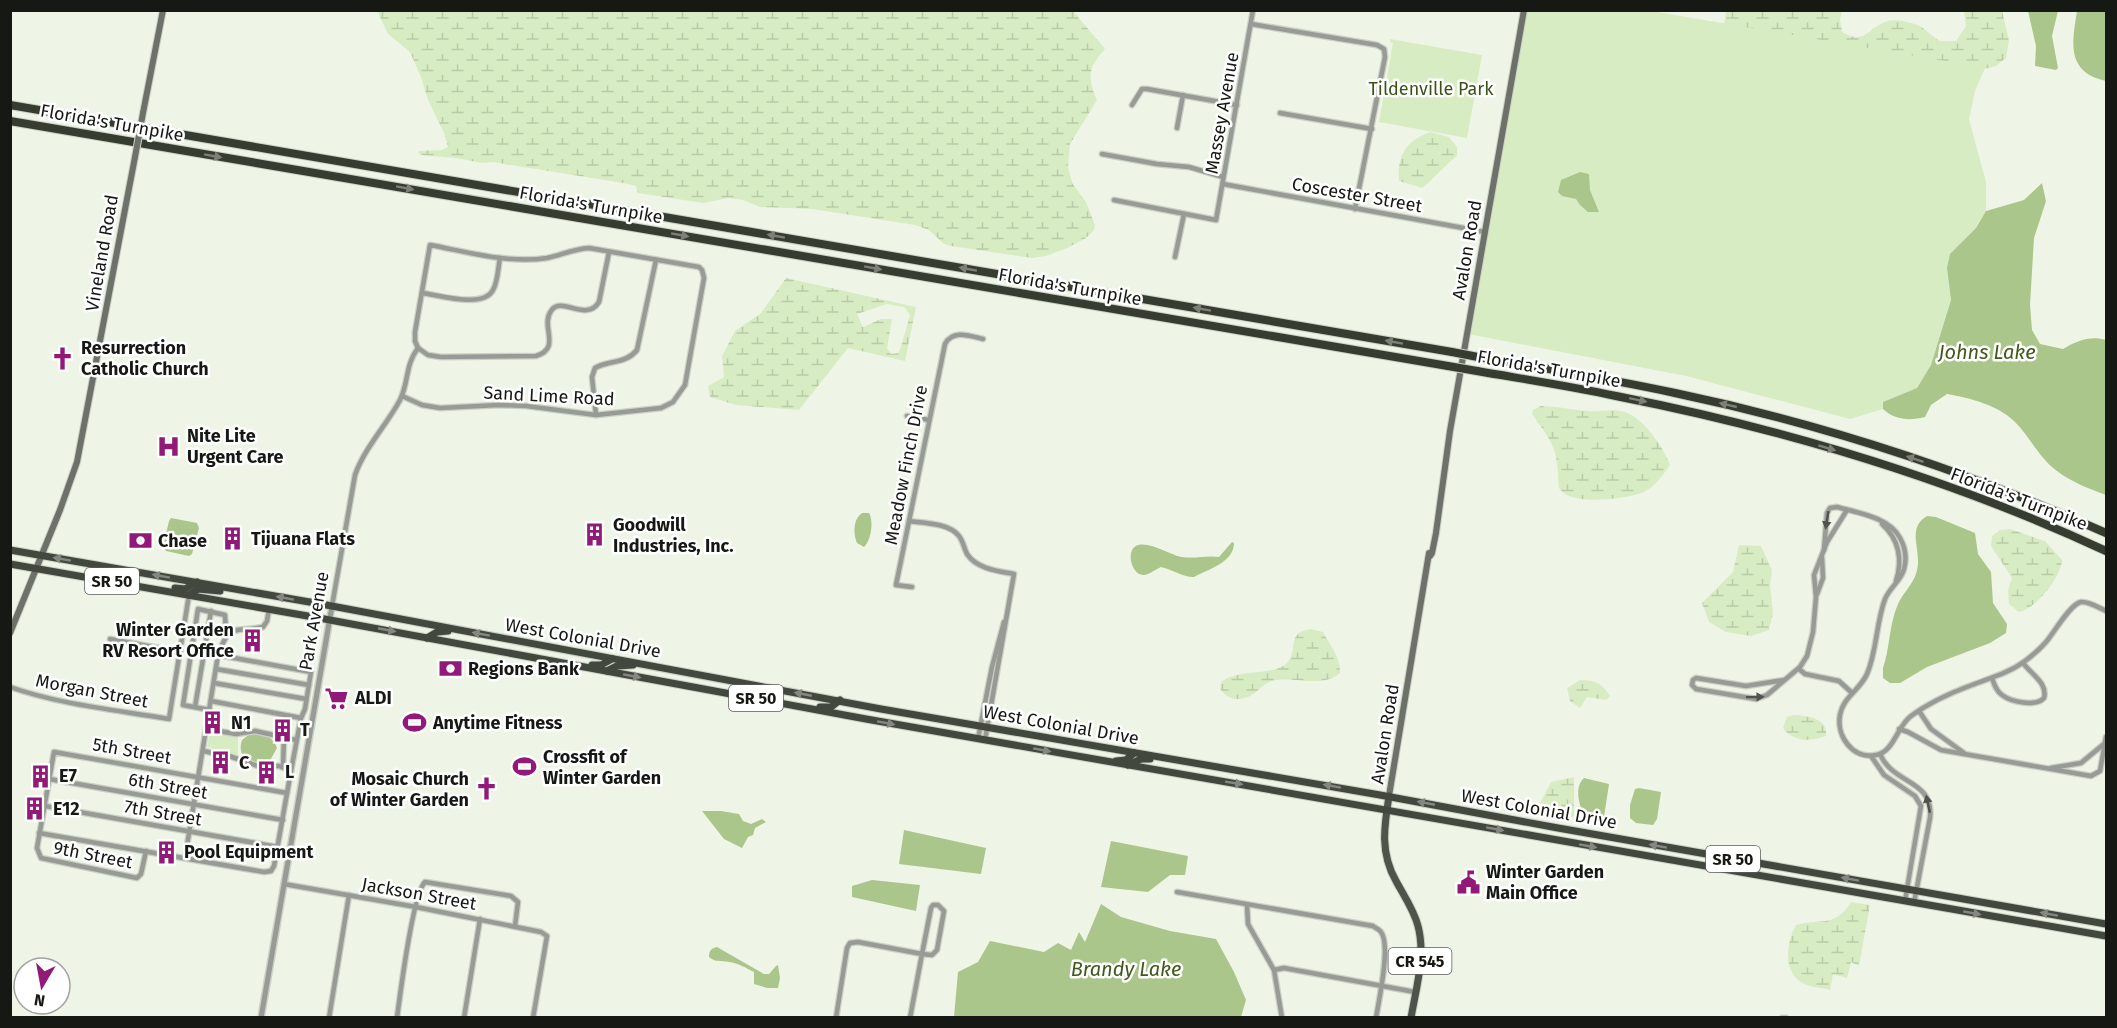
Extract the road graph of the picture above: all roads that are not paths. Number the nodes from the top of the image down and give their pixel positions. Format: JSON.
{"nodes":[{"id":1,"x":163,"y":10,"type":"edge"},
{"id":2,"x":1253,"y":10,"type":"edge"},
{"id":3,"x":1524,"y":10,"type":"edge"},
{"id":4,"x":1251,"y":24,"type":"junction"},
{"id":5,"x":1183,"y":95,"type":"junction"},
{"id":6,"x":10,"y":105,"type":"edge"},
{"id":7,"x":1132,"y":105,"type":"dead end"},
{"id":8,"x":1237,"y":105,"type":"junction"},
{"id":9,"x":1280,"y":113,"type":"dead end"},
{"id":10,"x":10,"y":121,"type":"edge"},
{"id":11,"x":1177,"y":128,"type":"dead end"},
{"id":12,"x":1372,"y":129,"type":"junction"},
{"id":13,"x":1102,"y":154,"type":"dead end"},
{"id":14,"x":1223,"y":177,"type":"junction"},
{"id":15,"x":1223,"y":184,"type":"junction"},
{"id":16,"x":1114,"y":200,"type":"dead end"},
{"id":17,"x":1355,"y":208,"type":"junction"},
{"id":18,"x":1184,"y":214,"type":"junction"},
{"id":19,"x":1485,"y":232,"type":"junction"},
{"id":20,"x":609,"y":252,"type":"junction"},
{"id":21,"x":1175,"y":257,"type":"dead end"},
{"id":22,"x":500,"y":258,"type":"junction"},
{"id":23,"x":656,"y":260,"type":"junction"},
{"id":24,"x":422,"y":292,"type":"junction"},
{"id":25,"x":983,"y":339,"type":"dead end"},
{"id":26,"x":418,"y":348,"type":"junction"},
{"id":27,"x":402,"y":396,"type":"junction"},
{"id":28,"x":596,"y":415,"type":"junction"},
{"id":29,"x":907,"y":416,"type":"dead end"},
{"id":30,"x":929,"y":420,"type":"junction"},
{"id":31,"x":1847,"y":510,"type":"junction"},
{"id":32,"x":909,"y":520,"type":"junction"},
{"id":33,"x":2106,"y":533,"type":"edge"},
{"id":34,"x":10,"y":550,"type":"edge"},
{"id":35,"x":2106,"y":551,"type":"edge"},
{"id":36,"x":1823,"y":553,"type":"junction"},
{"id":37,"x":41,"y":556,"type":"junction"},
{"id":38,"x":10,"y":564,"type":"edge"},
{"id":39,"x":36,"y":569,"type":"junction"},
{"id":40,"x":197,"y":582,"type":"junction"},
{"id":41,"x":145,"y":586,"type":"junction"},
{"id":42,"x":912,"y":587,"type":"dead end"},
{"id":43,"x":237,"y":590,"type":"junction"},
{"id":44,"x":189,"y":595,"type":"junction"},
{"id":45,"x":1816,"y":597,"type":"junction"},
{"id":46,"x":332,"y":606,"type":"junction"},
{"id":47,"x":269,"y":609,"type":"junction"},
{"id":48,"x":211,"y":611,"type":"junction"},
{"id":49,"x":2106,"y":611,"type":"edge"},
{"id":50,"x":329,"y":620,"type":"junction"},
{"id":51,"x":459,"y":630,"type":"junction"},
{"id":52,"x":10,"y":633,"type":"edge"},
{"id":53,"x":226,"y":634,"type":"junction"},
{"id":54,"x":427,"y":638,"type":"junction"},
{"id":55,"x":110,"y":639,"type":"dead end"},
{"id":56,"x":180,"y":652,"type":"junction"},
{"id":57,"x":218,"y":655,"type":"junction"},
{"id":58,"x":612,"y":658,"type":"junction"},
{"id":59,"x":2023,"y":663,"type":"junction"},
{"id":60,"x":647,"y":664,"type":"junction"},
{"id":61,"x":574,"y":665,"type":"junction"},
{"id":62,"x":216,"y":669,"type":"junction"},
{"id":63,"x":1799,"y":669,"type":"junction"},
{"id":64,"x":607,"y":671,"type":"junction"},
{"id":65,"x":1992,"y":678,"type":"junction"},
{"id":66,"x":1784,"y":680,"type":"junction"},
{"id":67,"x":1721,"y":682,"type":"junction"},
{"id":68,"x":214,"y":683,"type":"junction"},
{"id":69,"x":309,"y":685,"type":"junction"},
{"id":70,"x":10,"y":687,"type":"edge"},
{"id":71,"x":1851,"y":692,"type":"junction"},
{"id":72,"x":1719,"y":693,"type":"junction"},
{"id":73,"x":306,"y":699,"type":"junction"},
{"id":74,"x":840,"y":700,"type":"junction"},
{"id":75,"x":211,"y":701,"type":"junction"},
{"id":76,"x":790,"y":705,"type":"junction"},
{"id":77,"x":195,"y":707,"type":"junction"},
{"id":78,"x":881,"y":708,"type":"junction"},
{"id":79,"x":210,"y":710,"type":"junction"},
{"id":80,"x":1919,"y":711,"type":"junction"},
{"id":81,"x":301,"y":718,"type":"junction"},
{"id":82,"x":866,"y":719,"type":"junction"},
{"id":83,"x":984,"y":726,"type":"junction"},
{"id":84,"x":207,"y":729,"type":"junction"},
{"id":85,"x":1899,"y":729,"type":"junction"},
{"id":86,"x":284,"y":738,"type":"junction"},
{"id":87,"x":1942,"y":738,"type":"junction"},
{"id":88,"x":2106,"y":739,"type":"edge"},
{"id":89,"x":297,"y":740,"type":"junction"},
{"id":90,"x":981,"y":740,"type":"junction"},
{"id":91,"x":1936,"y":748,"type":"junction"},
{"id":92,"x":204,"y":751,"type":"junction"},
{"id":93,"x":1134,"y":753,"type":"junction"},
{"id":94,"x":1880,"y":754,"type":"junction"},
{"id":95,"x":1969,"y":755,"type":"junction"},
{"id":96,"x":1871,"y":756,"type":"junction"},
{"id":97,"x":1176,"y":760,"type":"junction"},
{"id":98,"x":1107,"y":762,"type":"junction"},
{"id":99,"x":1128,"y":765,"type":"junction"},
{"id":100,"x":2072,"y":765,"type":"junction"},
{"id":101,"x":283,"y":767,"type":"junction"},
{"id":102,"x":2049,"y":768,"type":"junction"},
{"id":103,"x":291,"y":771,"type":"junction"},
{"id":104,"x":2070,"y":772,"type":"junction"},
{"id":105,"x":1894,"y":773,"type":"junction"},
{"id":106,"x":199,"y":777,"type":"junction"},
{"id":107,"x":49,"y":779,"type":"junction"},
{"id":108,"x":1889,"y":780,"type":"junction"},
{"id":109,"x":287,"y":793,"type":"junction"},
{"id":110,"x":1389,"y":796,"type":"junction"},
{"id":111,"x":194,"y":804,"type":"junction"},
{"id":112,"x":45,"y":806,"type":"junction"},
{"id":113,"x":1387,"y":810,"type":"junction"},
{"id":114,"x":283,"y":820,"type":"junction"},
{"id":115,"x":190,"y":831,"type":"junction"},
{"id":116,"x":39,"y":833,"type":"junction"},
{"id":117,"x":1916,"y":840,"type":"junction"},
{"id":118,"x":1925,"y":841,"type":"junction"},
{"id":119,"x":278,"y":846,"type":"junction"},
{"id":120,"x":146,"y":851,"type":"junction"},
{"id":121,"x":1687,"y":851,"type":"junction"},
{"id":122,"x":185,"y":858,"type":"junction"},
{"id":123,"x":1685,"y":863,"type":"junction"},
{"id":124,"x":284,"y":884,"type":"junction"},
{"id":125,"x":1907,"y":890,"type":"junction"},
{"id":126,"x":1916,"y":891,"type":"junction"},
{"id":127,"x":1177,"y":892,"type":"dead end"},
{"id":128,"x":349,"y":895,"type":"junction"},
{"id":129,"x":1905,"y":902,"type":"junction"},
{"id":130,"x":1914,"y":903,"type":"junction"},
{"id":131,"x":1247,"y":904,"type":"junction"},
{"id":132,"x":416,"y":907,"type":"junction"},
{"id":133,"x":480,"y":919,"type":"junction"},
{"id":134,"x":928,"y":922,"type":"junction"},
{"id":135,"x":2106,"y":924,"type":"edge"},
{"id":136,"x":941,"y":925,"type":"junction"},
{"id":137,"x":515,"y":926,"type":"junction"},
{"id":138,"x":2106,"y":936,"type":"edge"},
{"id":139,"x":922,"y":954,"type":"junction"},
{"id":140,"x":1274,"y":970,"type":"junction"},
{"id":141,"x":1382,"y":985,"type":"junction"},
{"id":142,"x":1415,"y":992,"type":"junction"},
{"id":143,"x":261,"y":1017,"type":"edge"},
{"id":144,"x":329,"y":1017,"type":"edge"},
{"id":145,"x":397,"y":1017,"type":"edge"},
{"id":146,"x":464,"y":1017,"type":"edge"},
{"id":147,"x":533,"y":1017,"type":"edge"},
{"id":148,"x":836,"y":1017,"type":"edge"},
{"id":149,"x":910,"y":1017,"type":"edge"},
{"id":150,"x":1282,"y":1017,"type":"edge"},
{"id":151,"x":1376,"y":1017,"type":"edge"},
{"id":152,"x":1411,"y":1017,"type":"edge"}],
"edges":[{"from":1,"to":37,"type":"main road","name":"Vineland Road","bridge":true},
{"from":2,"to":4,"type":"street","name":"Massey Avenue"},
{"from":3,"to":19,"type":"main road","name":"Avalon Road","number":"CR 545"},
{"from":4,"to":8,"type":"street","name":"Massey Avenue"},
{"from":4,"to":12,"type":"street"},
{"from":5,"to":7,"type":"street"},
{"from":5,"to":8,"type":"street"},
{"from":5,"to":11,"type":"street"},
{"from":33,"to":6,"type":"highway","name":"Florida's Turnpike","one_way":true,"bridge":true},
{"from":8,"to":14,"type":"street","name":"Massey Avenue"},
{"from":9,"to":12,"type":"street"},
{"from":10,"to":35,"type":"highway","name":"Florida's Turnpike","one_way":true,"bridge":true},
{"from":12,"to":17,"type":"street"},
{"from":13,"to":14,"type":"street"},
{"from":14,"to":15,"type":"street","name":"Massey Avenue"},
{"from":15,"to":17,"type":"street","name":"Coscester Street"},
{"from":15,"to":18,"type":"street","name":"Massey Avenue"},
{"from":16,"to":18,"type":"street"},
{"from":17,"to":19,"type":"street","name":"Coscester Street"},
{"from":18,"to":21,"type":"street"},
{"from":19,"to":110,"type":"main road","name":"Avalon Road","number":"CR 545"},
{"from":20,"to":22,"type":"street"},
{"from":20,"to":23,"type":"street"},
{"from":20,"to":26,"type":"street"},
{"from":22,"to":24,"type":"street"},
{"from":22,"to":24,"type":"street","name":"Park Avenue"},
{"from":23,"to":28,"type":"street"},
{"from":23,"to":28,"type":"street","name":"Sand Lime Road"},
{"from":24,"to":26,"type":"street","name":"Park Avenue"},
{"from":25,"to":30,"type":"street","name":"Meadow Finch Drive"},
{"from":26,"to":27,"type":"street","name":"Park Avenue"},
{"from":27,"to":28,"type":"street","name":"Sand Lime Road"},
{"from":27,"to":46,"type":"street","name":"Park Avenue"},
{"from":29,"to":30,"type":"street"},
{"from":30,"to":32,"type":"street","name":"Meadow Finch Drive"},
{"from":31,"to":36,"type":"street"},
{"from":31,"to":36,"type":"street","one_way":true},
{"from":31,"to":71,"type":"street"},
{"from":32,"to":42,"type":"street","name":"Meadow Finch Drive"},
{"from":32,"to":83,"type":"street"},
{"from":34,"to":37,"type":"highway","name":"West Colonial Drive","number":"SR 50"},
{"from":36,"to":45,"type":"street"},
{"from":36,"to":45,"type":"street"},
{"from":37,"to":39,"type":"main road","name":"Vineland Road"},
{"from":40,"to":37,"type":"highway","name":"West Colonial Drive","number":"SR 50","one_way":true},
{"from":38,"to":39,"type":"highway","name":"West Colonial Drive","number":"SR 50"},
{"from":39,"to":41,"type":"highway","name":"West Colonial Drive","number":"SR 50"},
{"from":39,"to":52,"type":"main road","name":"Vineland Road"},
{"from":40,"to":41,"type":"highway"},
{"from":40,"to":43,"type":"highway","name":"West Colonial Drive","number":"SR 50"},
{"from":41,"to":44,"type":"highway","name":"West Colonial Drive","number":"SR 50"},
{"from":43,"to":44,"type":"highway"},
{"from":46,"to":43,"type":"highway","name":"West Colonial Drive","number":"SR 50","one_way":true},
{"from":44,"to":47,"type":"highway","name":"West Colonial Drive","number":"SR 50"},
{"from":44,"to":56,"type":"street"},
{"from":45,"to":63,"type":"street"},
{"from":46,"to":50,"type":"street","name":"Park Avenue"},
{"from":46,"to":51,"type":"highway","name":"West Colonial Drive","number":"SR 50"},
{"from":47,"to":50,"type":"highway","name":"West Colonial Drive","number":"SR 50"},
{"from":47,"to":53,"type":"street"},
{"from":48,"to":53,"type":"street"},
{"from":48,"to":77,"type":"street"},
{"from":48,"to":77,"type":"street"},
{"from":49,"to":59,"type":"street"},
{"from":50,"to":54,"type":"highway","name":"West Colonial Drive","number":"SR 50","one_way":true},
{"from":50,"to":124,"type":"street","name":"Park Avenue"},
{"from":51,"to":54,"type":"highway"},
{"from":58,"to":51,"type":"highway","name":"West Colonial Drive","number":"SR 50","one_way":true},
{"from":53,"to":57,"type":"street"},
{"from":54,"to":61,"type":"highway","name":"West Colonial Drive","number":"SR 50"},
{"from":55,"to":56,"type":"street"},
{"from":56,"to":70,"type":"street","name":"Morgan Street"},
{"from":57,"to":62,"type":"street"},
{"from":57,"to":69,"type":"street"},
{"from":58,"to":60,"type":"highway","name":"West Colonial Drive","number":"SR 50"},
{"from":58,"to":61,"type":"highway"},
{"from":59,"to":65,"type":"street"},
{"from":59,"to":65,"type":"street"},
{"from":60,"to":64,"type":"highway"},
{"from":74,"to":60,"type":"highway","name":"West Colonial Drive","number":"SR 50","one_way":true},
{"from":61,"to":64,"type":"highway","name":"West Colonial Drive","number":"SR 50"},
{"from":62,"to":68,"type":"street"},
{"from":62,"to":69,"type":"street"},
{"from":63,"to":66,"type":"street"},
{"from":63,"to":71,"type":"street"},
{"from":64,"to":76,"type":"highway","name":"West Colonial Drive","number":"SR 50","one_way":true},
{"from":65,"to":80,"type":"street"},
{"from":66,"to":67,"type":"street"},
{"from":72,"to":66,"type":"street","one_way":true},
{"from":67,"to":72,"type":"street"},
{"from":67,"to":72,"type":"street"},
{"from":68,"to":73,"type":"street"},
{"from":68,"to":75,"type":"street"},
{"from":69,"to":73,"type":"street"},
{"from":71,"to":96,"type":"street"},
{"from":73,"to":81,"type":"street"},
{"from":74,"to":76,"type":"highway"},
{"from":74,"to":78,"type":"highway","name":"West Colonial Drive","number":"SR 50"},
{"from":75,"to":79,"type":"street"},
{"from":75,"to":81,"type":"street"},
{"from":76,"to":82,"type":"highway","name":"West Colonial Drive","number":"SR 50"},
{"from":77,"to":79,"type":"street"},
{"from":78,"to":82,"type":"highway"},
{"from":78,"to":83,"type":"highway","name":"West Colonial Drive","number":"SR 50"},
{"from":79,"to":84,"type":"street"},
{"from":80,"to":85,"type":"street"},
{"from":80,"to":87,"type":"street"},
{"from":81,"to":89,"type":"street"},
{"from":82,"to":90,"type":"highway","name":"West Colonial Drive","number":"SR 50","one_way":true},
{"from":83,"to":90,"type":"street"},
{"from":83,"to":93,"type":"highway","name":"West Colonial Drive","number":"SR 50"},
{"from":84,"to":86,"type":"street"},
{"from":84,"to":92,"type":"street"},
{"from":85,"to":91,"type":"street"},
{"from":85,"to":94,"type":"street"},
{"from":86,"to":89,"type":"street"},
{"from":86,"to":101,"type":"street"},
{"from":87,"to":91,"type":"street"},
{"from":87,"to":95,"type":"street"},
{"from":88,"to":100,"type":"street"},
{"from":88,"to":104,"type":"street"},
{"from":89,"to":103,"type":"street"},
{"from":90,"to":98,"type":"highway","name":"West Colonial Drive","number":"SR 50","one_way":true},
{"from":91,"to":95,"type":"street"},
{"from":92,"to":101,"type":"street"},
{"from":92,"to":106,"type":"street"},
{"from":93,"to":97,"type":"highway","name":"West Colonial Drive","number":"SR 50"},
{"from":93,"to":98,"type":"highway"},
{"from":94,"to":96,"type":"street"},
{"from":94,"to":105,"type":"street"},
{"from":95,"to":102,"type":"street"},
{"from":96,"to":108,"type":"street"},
{"from":97,"to":99,"type":"highway"},
{"from":110,"to":97,"type":"highway","name":"West Colonial Drive","number":"SR 50","one_way":true},
{"from":98,"to":99,"type":"highway","name":"West Colonial Drive","number":"SR 50"},
{"from":99,"to":113,"type":"highway","name":"West Colonial Drive","number":"SR 50","one_way":true},
{"from":100,"to":102,"type":"street"},
{"from":100,"to":104,"type":"street"},
{"from":101,"to":103,"type":"street"},
{"from":102,"to":104,"type":"street"},
{"from":103,"to":109,"type":"street"},
{"from":105,"to":108,"type":"street"},
{"from":118,"to":105,"type":"street","one_way":true},
{"from":106,"to":107,"type":"street","name":"5th Street"},
{"from":106,"to":109,"type":"street","name":"5th Street"},
{"from":106,"to":111,"type":"street"},
{"from":107,"to":111,"type":"street","name":"6th Street"},
{"from":107,"to":112,"type":"street","name":"5th Street"},
{"from":108,"to":117,"type":"street"},
{"from":109,"to":114,"type":"street"},
{"from":110,"to":113,"type":"main road","name":"Avalon Road","number":"CR 545"},
{"from":121,"to":110,"type":"highway","name":"West Colonial Drive","number":"SR 50","one_way":true},
{"from":111,"to":114,"type":"street","name":"6th Street"},
{"from":111,"to":115,"type":"street"},
{"from":112,"to":115,"type":"street","name":"7th Street"},
{"from":112,"to":116,"type":"street","name":"5th Street"},
{"from":113,"to":123,"type":"highway","name":"West Colonial Drive","number":"SR 50","one_way":true},
{"from":113,"to":142,"type":"main road","number":"CR 545"},
{"from":114,"to":119,"type":"street"},
{"from":115,"to":119,"type":"street","name":"7th Street"},
{"from":115,"to":122,"type":"street"},
{"from":116,"to":120,"type":"street"},
{"from":116,"to":120,"type":"street","name":"9th Street"},
{"from":117,"to":118,"type":"street"},
{"from":117,"to":125,"type":"street"},
{"from":118,"to":126,"type":"street"},
{"from":119,"to":122,"type":"street"},
{"from":120,"to":122,"type":"street"},
{"from":121,"to":123,"type":"street"},
{"from":125,"to":121,"type":"highway","name":"West Colonial Drive","number":"SR 50","one_way":true},
{"from":123,"to":129,"type":"highway","name":"West Colonial Drive","number":"SR 50"},
{"from":124,"to":128,"type":"street","name":"Jackson Street"},
{"from":124,"to":143,"type":"street","name":"Park Avenue"},
{"from":125,"to":126,"type":"highway","name":"West Colonial Drive","number":"SR 50"},
{"from":125,"to":129,"type":"street"},
{"from":126,"to":130,"type":"street"},
{"from":135,"to":126,"type":"highway","name":"West Colonial Drive","number":"SR 50","one_way":true},
{"from":127,"to":131,"type":"street"},
{"from":128,"to":132,"type":"street","name":"Jackson Street"},
{"from":128,"to":144,"type":"street"},
{"from":129,"to":130,"type":"highway","name":"West Colonial Drive","number":"SR 50"},
{"from":130,"to":138,"type":"highway","name":"West Colonial Drive","number":"SR 50","one_way":true},
{"from":131,"to":140,"type":"street"},
{"from":131,"to":141,"type":"street"},
{"from":132,"to":133,"type":"street","name":"Jackson Street"},
{"from":132,"to":137,"type":"street"},
{"from":132,"to":145,"type":"street"},
{"from":133,"to":137,"type":"street","name":"Jackson Street"},
{"from":133,"to":146,"type":"street"},
{"from":134,"to":136,"type":"street"},
{"from":134,"to":136,"type":"street"},
{"from":134,"to":139,"type":"street"},
{"from":136,"to":139,"type":"street"},
{"from":137,"to":147,"type":"street","name":"Jackson Street"},
{"from":139,"to":148,"type":"street"},
{"from":139,"to":149,"type":"street"},
{"from":140,"to":141,"type":"street"},
{"from":140,"to":150,"type":"street"},
{"from":141,"to":142,"type":"street"},
{"from":141,"to":151,"type":"street"},
{"from":142,"to":152,"type":"main road","number":"CR 545"}]}
